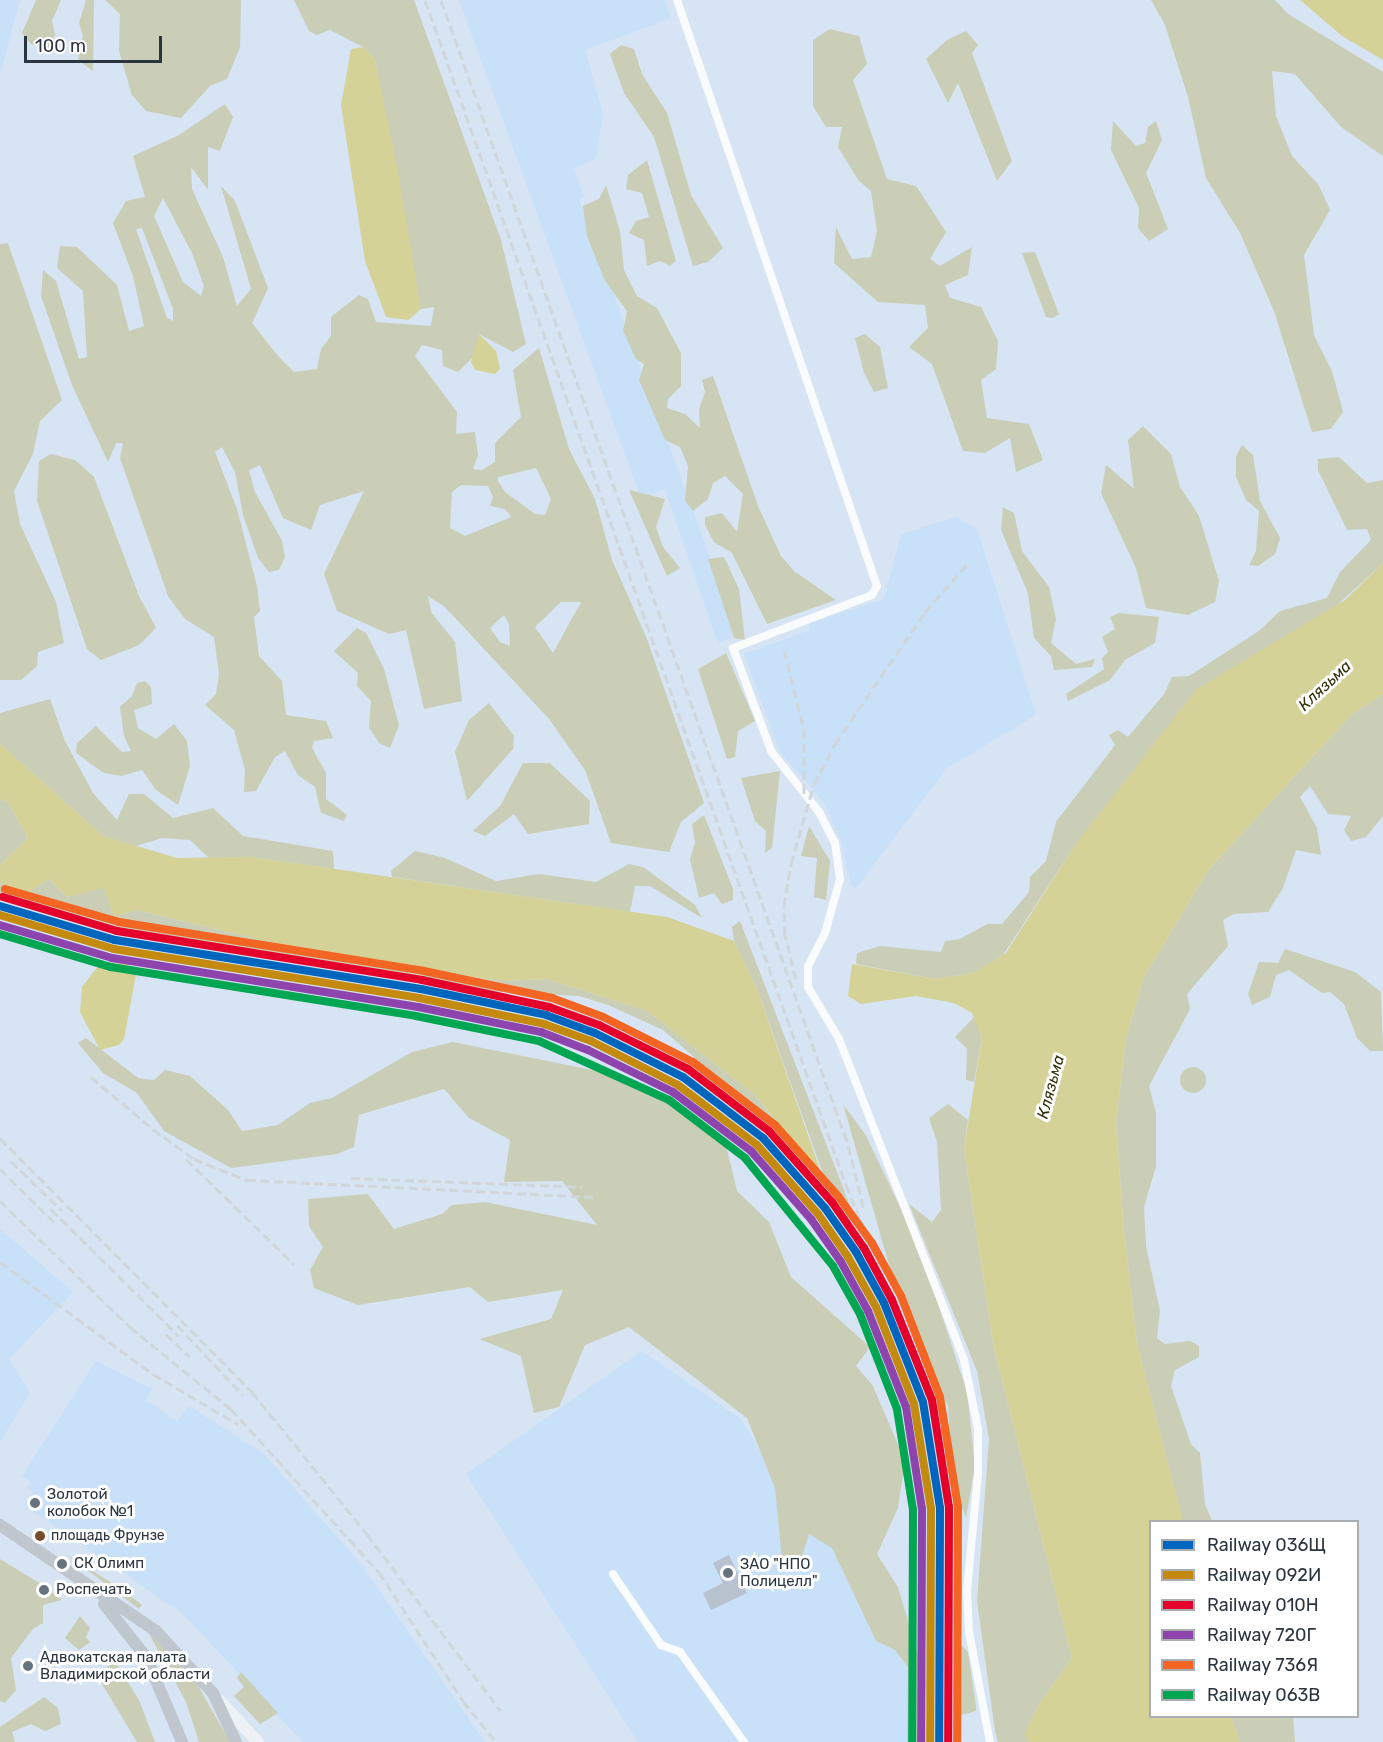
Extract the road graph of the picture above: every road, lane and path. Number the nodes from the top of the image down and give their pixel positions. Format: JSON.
{"nodes":[{"id":1,"x":677,"y":0,"type":"edge"},
{"id":2,"x":0,"y":1526,"type":"edge"},
{"id":3,"x":613,"y":1574,"type":"dead end"},
{"id":4,"x":95,"y":1595,"type":"junction"},
{"id":5,"x":213,"y":1694,"type":"junction"},
{"id":6,"x":182,"y":1742,"type":"edge"},
{"id":7,"x":236,"y":1742,"type":"edge"},
{"id":8,"x":258,"y":1742,"type":"edge"},
{"id":9,"x":744,"y":1742,"type":"edge"},
{"id":10,"x":990,"y":1742,"type":"edge"}],
"edges":[{"from":1,"to":10,"type":"street"},
{"from":2,"to":4,"type":"main road"},
{"from":3,"to":9,"type":"street"},
{"from":4,"to":5,"type":"main road"},
{"from":4,"to":6,"type":"main road"},
{"from":5,"to":7,"type":"main road"},
{"from":5,"to":8,"type":"main road"}]}
